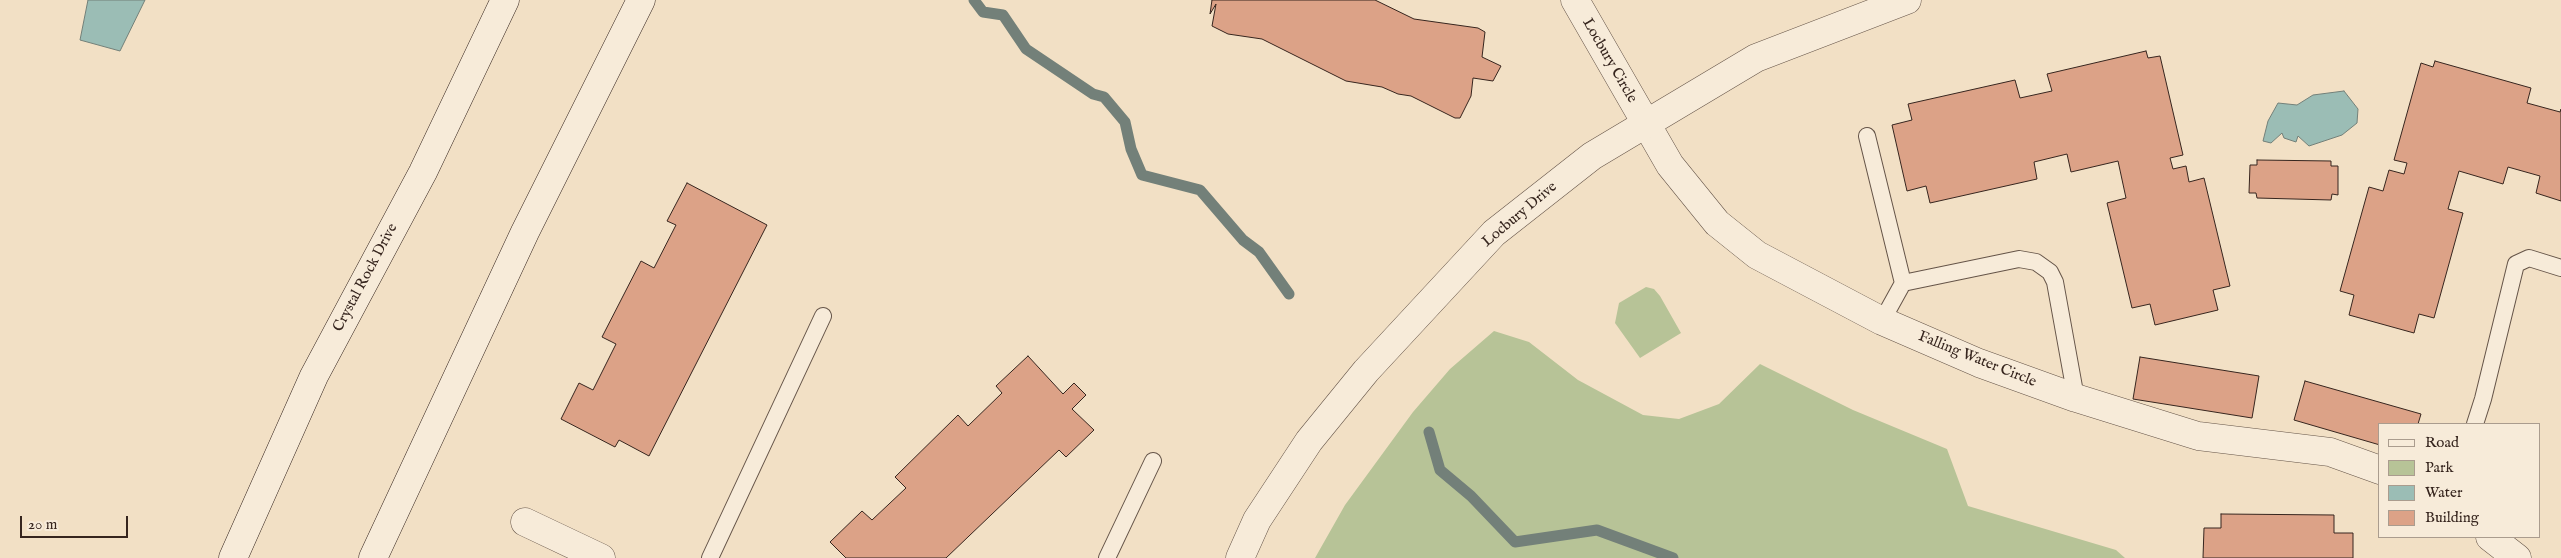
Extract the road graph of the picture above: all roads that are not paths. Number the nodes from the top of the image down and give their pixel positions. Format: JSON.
{"nodes":[{"id":1,"x":505,"y":0,"type":"edge"},
{"id":2,"x":641,"y":0,"type":"edge"},
{"id":3,"x":1575,"y":0,"type":"edge"},
{"id":4,"x":1907,"y":0,"type":"edge"},
{"id":5,"x":1644,"y":122,"type":"junction"},
{"id":6,"x":1867,"y":136,"type":"dead end"},
{"id":7,"x":2561,"y":268,"type":"edge"},
{"id":8,"x":1902,"y":284,"type":"junction"},
{"id":9,"x":823,"y":316,"type":"dead end"},
{"id":10,"x":1882,"y":321,"type":"junction"},
{"id":11,"x":2076,"y":398,"type":"junction"},
{"id":12,"x":2475,"y":423,"type":"edge"},
{"id":13,"x":1153,"y":461,"type":"dead end"},
{"id":14,"x":2378,"y":469,"type":"edge"},
{"id":15,"x":525,"y":522,"type":"dead end"},
{"id":16,"x":2491,"y":538,"type":"edge"},
{"id":17,"x":233,"y":558,"type":"edge"},
{"id":18,"x":373,"y":558,"type":"edge"},
{"id":19,"x":601,"y":558,"type":"edge"},
{"id":20,"x":710,"y":558,"type":"edge"},
{"id":21,"x":1107,"y":558,"type":"edge"},
{"id":22,"x":1240,"y":558,"type":"edge"},
{"id":23,"x":2517,"y":558,"type":"edge"}],
"edges":[{"from":1,"to":17,"type":"street","name":"Crystal Rock Drive"},
{"from":2,"to":18,"type":"street"},
{"from":3,"to":5,"type":"street","name":"Locbury Circle"},
{"from":4,"to":5,"type":"street","name":"Locbury Drive"},
{"from":5,"to":10,"type":"street","name":"Falling Water Circle"},
{"from":5,"to":22,"type":"street","name":"Locbury Drive"},
{"from":6,"to":8,"type":"lane"},
{"from":7,"to":12,"type":"lane"},
{"from":8,"to":10,"type":"lane"},
{"from":8,"to":11,"type":"lane"},
{"from":9,"to":20,"type":"lane"},
{"from":10,"to":11,"type":"street","name":"Falling Water Circle"},
{"from":11,"to":14,"type":"street","name":"Falling Water Circle"},
{"from":13,"to":21,"type":"lane"},
{"from":15,"to":19,"type":"street"},
{"from":16,"to":23,"type":"street"}]}
